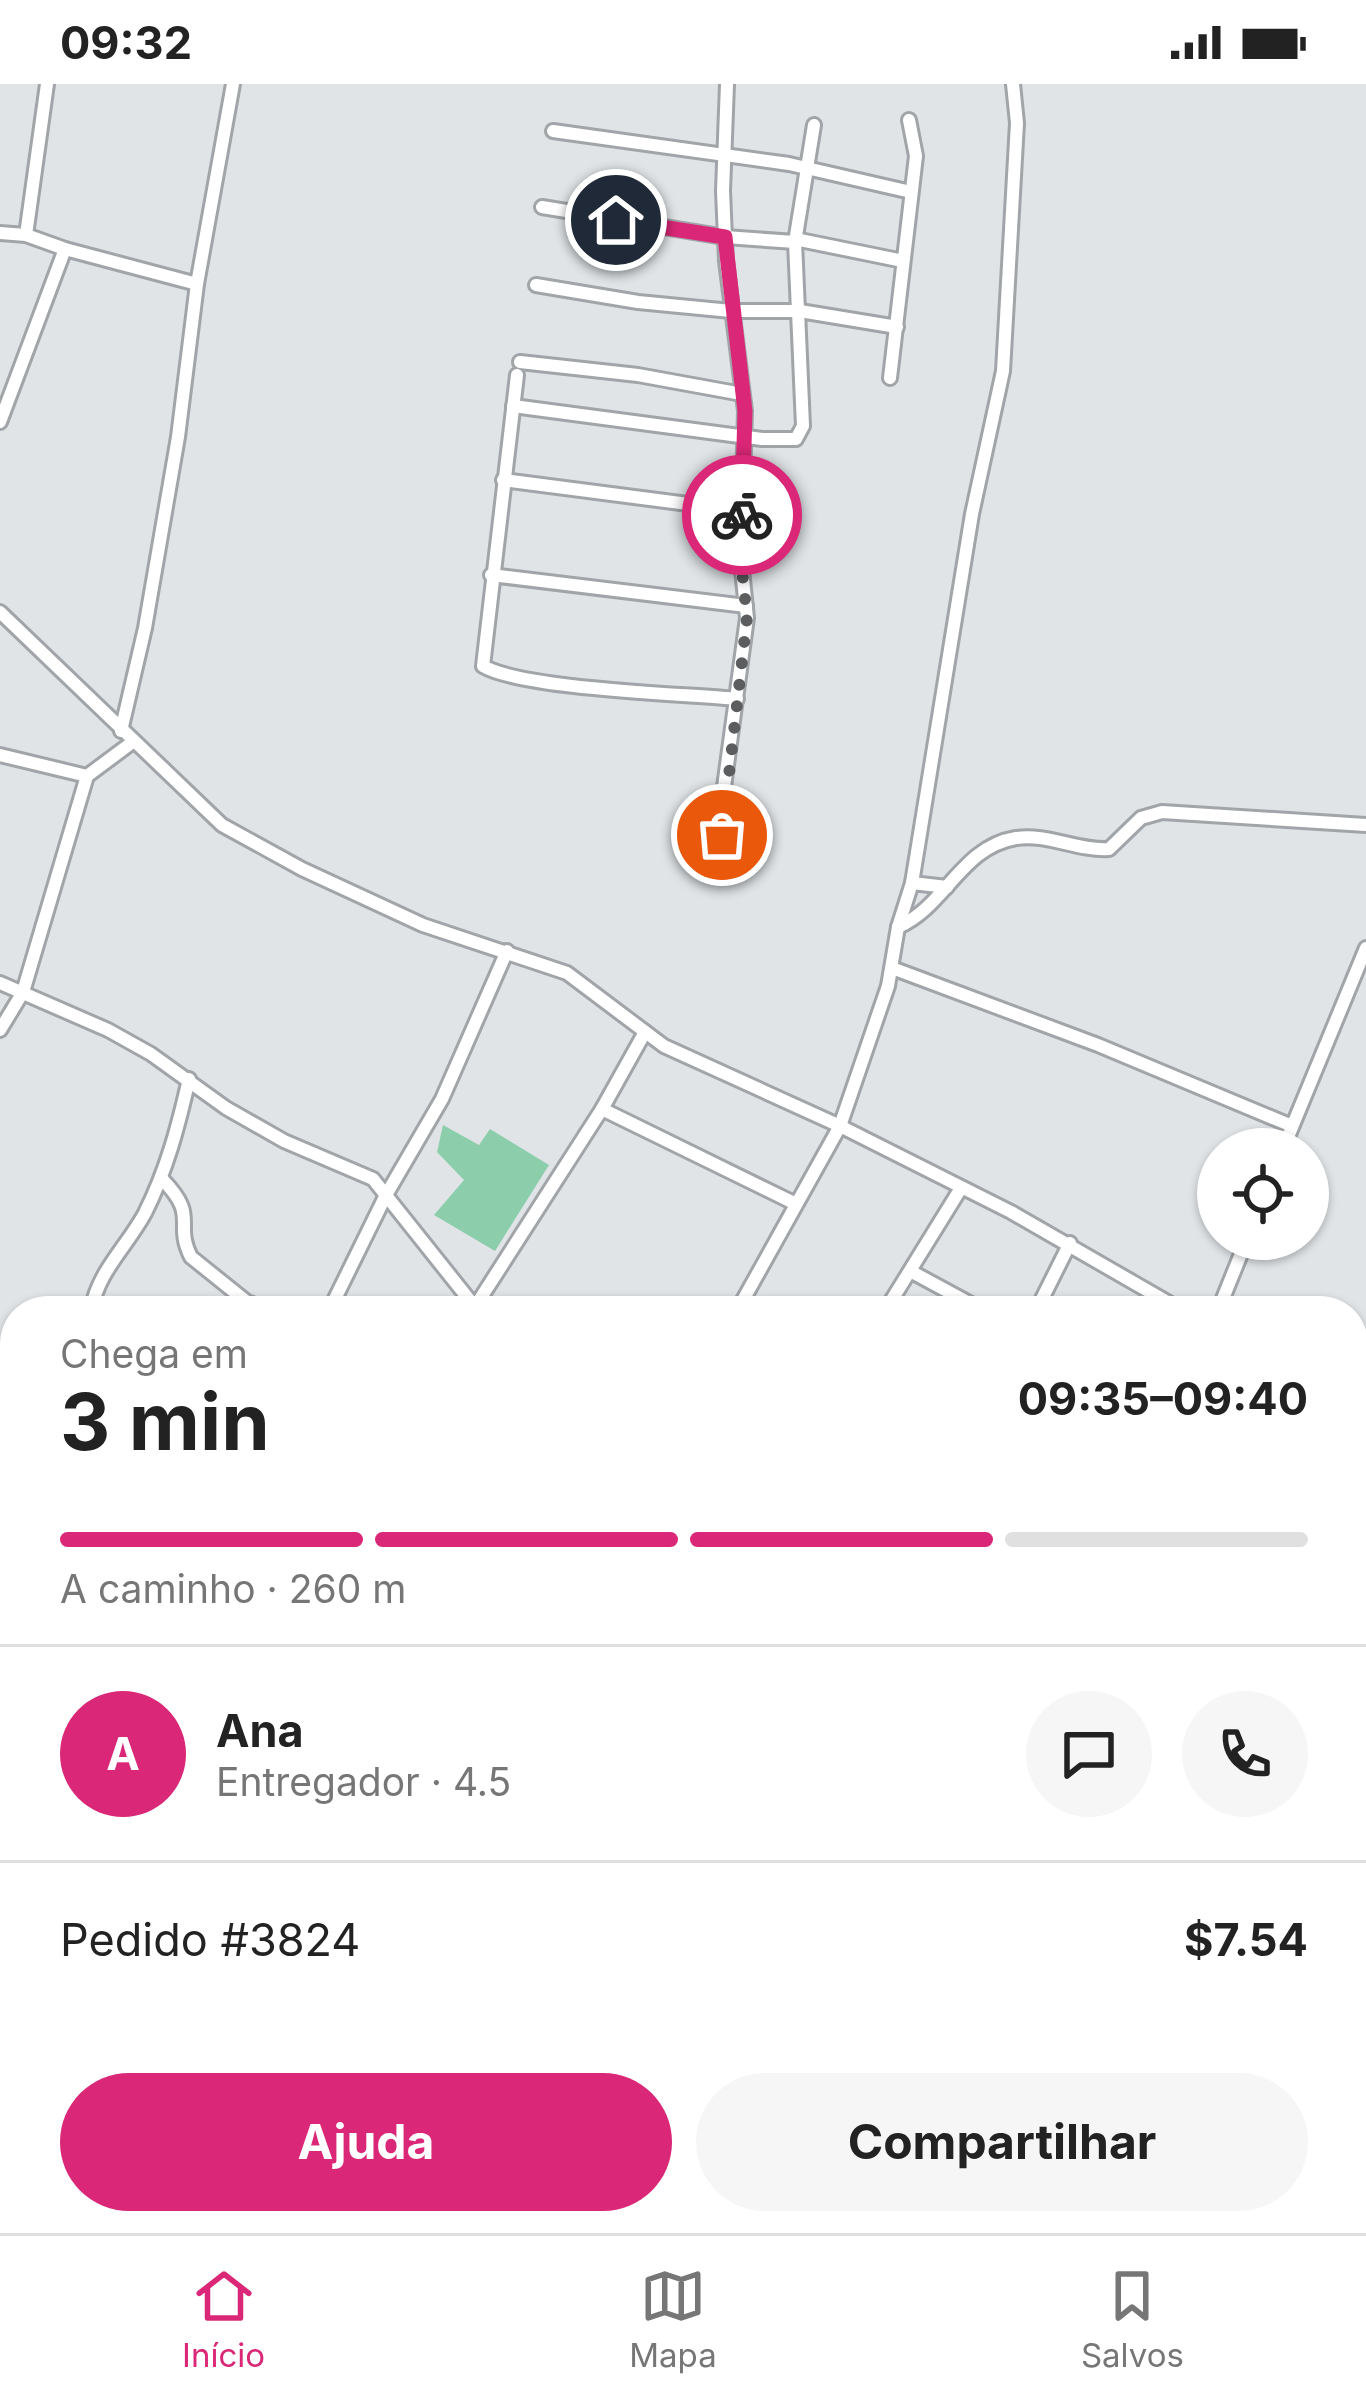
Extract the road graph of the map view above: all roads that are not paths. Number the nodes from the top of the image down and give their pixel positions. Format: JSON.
{"nodes":[{"id":1,"x":47,"y":84,"type":"edge"},
{"id":2,"x":233,"y":84,"type":"edge"},
{"id":3,"x":727,"y":84,"type":"edge"},
{"id":4,"x":1013,"y":84,"type":"edge"},
{"id":5,"x":909,"y":120,"type":"dead end"},
{"id":6,"x":814,"y":125,"type":"dead end"},
{"id":7,"x":553,"y":130,"type":"dead end"},
{"id":8,"x":724,"y":153,"type":"junction"},
{"id":9,"x":809,"y":167,"type":"junction"},
{"id":10,"x":911,"y":192,"type":"junction"},
{"id":11,"x":542,"y":207,"type":"dead end"},
{"id":12,"x":0,"y":233,"type":"edge"},
{"id":13,"x":26,"y":235,"type":"junction"},
{"id":14,"x":725,"y":237,"type":"junction"},
{"id":15,"x":795,"y":241,"type":"junction"},
{"id":16,"x":64,"y":250,"type":"junction"},
{"id":17,"x":903,"y":261,"type":"junction"},
{"id":18,"x":197,"y":284,"type":"junction"},
{"id":19,"x":536,"y":285,"type":"dead end"},
{"id":20,"x":731,"y":311,"type":"junction"},
{"id":21,"x":800,"y":311,"type":"junction"},
{"id":22,"x":897,"y":327,"type":"junction"},
{"id":23,"x":890,"y":378,"type":"dead end"},
{"id":24,"x":742,"y":394,"type":"junction"},
{"id":25,"x":513,"y":406,"type":"junction"},
{"id":26,"x":0,"y":422,"type":"edge"},
{"id":27,"x":744,"y":435,"type":"junction"},
{"id":28,"x":503,"y":480,"type":"junction"},
{"id":29,"x":742,"y":512,"type":"junction"},
{"id":30,"x":491,"y":574,"type":"junction"},
{"id":31,"x":746,"y":606,"type":"junction"},
{"id":32,"x":0,"y":612,"type":"edge"},
{"id":33,"x":10,"y":623,"type":"junction"},
{"id":34,"x":0,"y":640,"type":"edge"},
{"id":35,"x":737,"y":699,"type":"junction"},
{"id":36,"x":121,"y":731,"type":"junction"},
{"id":37,"x":134,"y":741,"type":"junction"},
{"id":38,"x":2,"y":761,"type":"edge"},
{"id":39,"x":87,"y":776,"type":"junction"},
{"id":40,"x":1366,"y":825,"type":"edge"},
{"id":41,"x":722,"y":835,"type":"dead end"},
{"id":42,"x":912,"y":883,"type":"junction"},
{"id":43,"x":947,"y":887,"type":"junction"},
{"id":44,"x":898,"y":927,"type":"junction"},
{"id":45,"x":1366,"y":948,"type":"edge"},
{"id":46,"x":507,"y":950,"type":"junction"},
{"id":47,"x":892,"y":968,"type":"junction"},
{"id":48,"x":0,"y":983,"type":"edge"},
{"id":49,"x":1347,"y":989,"type":"junction"},
{"id":50,"x":1366,"y":989,"type":"edge"},
{"id":51,"x":22,"y":992,"type":"junction"},
{"id":52,"x":0,"y":1030,"type":"edge"},
{"id":53,"x":645,"y":1032,"type":"junction"},
{"id":54,"x":189,"y":1079,"type":"junction"},
{"id":55,"x":602,"y":1109,"type":"junction"},
{"id":56,"x":840,"y":1126,"type":"junction"},
{"id":57,"x":1292,"y":1126,"type":"joint"},
{"id":58,"x":161,"y":1179,"type":"junction"},
{"id":59,"x":961,"y":1188,"type":"junction"},
{"id":60,"x":386,"y":1195,"type":"junction"},
{"id":61,"x":794,"y":1203,"type":"junction"},
{"id":62,"x":1070,"y":1243,"type":"junction"},
{"id":63,"x":1239,"y":1260,"type":"edge"},
{"id":64,"x":912,"y":1272,"type":"junction"},
{"id":65,"x":96,"y":1296,"type":"edge"},
{"id":66,"x":240,"y":1296,"type":"edge"},
{"id":67,"x":336,"y":1296,"type":"edge"},
{"id":68,"x":464,"y":1296,"type":"edge"},
{"id":69,"x":482,"y":1296,"type":"edge"},
{"id":70,"x":746,"y":1296,"type":"edge"},
{"id":71,"x":895,"y":1296,"type":"edge"},
{"id":72,"x":956,"y":1296,"type":"edge"},
{"id":73,"x":1044,"y":1296,"type":"edge"},
{"id":74,"x":1160,"y":1296,"type":"edge"},
{"id":75,"x":1224,"y":1296,"type":"edge"}],
"edges":[{"from":1,"to":13,"type":"street"},
{"from":2,"to":18,"type":"street"},
{"from":3,"to":8,"type":"street"},
{"from":4,"to":42,"type":"street"},
{"from":5,"to":10,"type":"street"},
{"from":6,"to":9,"type":"street"},
{"from":7,"to":8,"type":"street"},
{"from":8,"to":9,"type":"street"},
{"from":8,"to":14,"type":"street"},
{"from":9,"to":10,"type":"street"},
{"from":9,"to":15,"type":"street"},
{"from":10,"to":17,"type":"street"},
{"from":11,"to":14,"type":"street"},
{"from":12,"to":13,"type":"street"},
{"from":13,"to":16,"type":"street"},
{"from":14,"to":15,"type":"street"},
{"from":14,"to":20,"type":"street"},
{"from":15,"to":17,"type":"street"},
{"from":15,"to":21,"type":"street"},
{"from":16,"to":18,"type":"street"},
{"from":16,"to":26,"type":"street"},
{"from":17,"to":22,"type":"street"},
{"from":18,"to":36,"type":"street"},
{"from":19,"to":20,"type":"street"},
{"from":20,"to":21,"type":"street"},
{"from":20,"to":24,"type":"street"},
{"from":21,"to":22,"type":"street"},
{"from":21,"to":27,"type":"street"},
{"from":22,"to":23,"type":"street"},
{"from":24,"to":25,"type":"street"},
{"from":24,"to":27,"type":"street"},
{"from":25,"to":27,"type":"street"},
{"from":25,"to":28,"type":"street"},
{"from":27,"to":29,"type":"street"},
{"from":28,"to":29,"type":"street"},
{"from":28,"to":30,"type":"street"},
{"from":29,"to":31,"type":"street"},
{"from":30,"to":31,"type":"street"},
{"from":30,"to":35,"type":"street"},
{"from":31,"to":35,"type":"street"},
{"from":32,"to":33,"type":"street"},
{"from":33,"to":34,"type":"street"},
{"from":33,"to":36,"type":"street"},
{"from":35,"to":41,"type":"street"},
{"from":36,"to":37,"type":"street"},
{"from":37,"to":39,"type":"street"},
{"from":37,"to":46,"type":"street"},
{"from":38,"to":39,"type":"street"},
{"from":39,"to":51,"type":"street"},
{"from":40,"to":43,"type":"street"},
{"from":42,"to":43,"type":"street"},
{"from":42,"to":44,"type":"street"},
{"from":43,"to":44,"type":"street"},
{"from":44,"to":47,"type":"street"},
{"from":45,"to":49,"type":"street"},
{"from":46,"to":53,"type":"street"},
{"from":46,"to":60,"type":"street"},
{"from":47,"to":56,"type":"street"},
{"from":47,"to":57,"type":"street"},
{"from":48,"to":51,"type":"street"},
{"from":49,"to":50,"type":"street"},
{"from":49,"to":57,"type":"street"},
{"from":51,"to":52,"type":"street"},
{"from":51,"to":54,"type":"street"},
{"from":53,"to":55,"type":"street"},
{"from":53,"to":56,"type":"street"},
{"from":54,"to":58,"type":"street"},
{"from":54,"to":60,"type":"street"},
{"from":55,"to":61,"type":"street"},
{"from":55,"to":69,"type":"street"},
{"from":56,"to":59,"type":"street"},
{"from":56,"to":61,"type":"street"},
{"from":58,"to":65,"type":"street"},
{"from":58,"to":66,"type":"street"},
{"from":59,"to":62,"type":"street"},
{"from":59,"to":64,"type":"street"},
{"from":60,"to":67,"type":"street"},
{"from":60,"to":68,"type":"street"},
{"from":61,"to":70,"type":"street"},
{"from":62,"to":73,"type":"street"},
{"from":62,"to":74,"type":"street"},
{"from":63,"to":75,"type":"street"},
{"from":64,"to":71,"type":"street"},
{"from":64,"to":72,"type":"street"}]}
